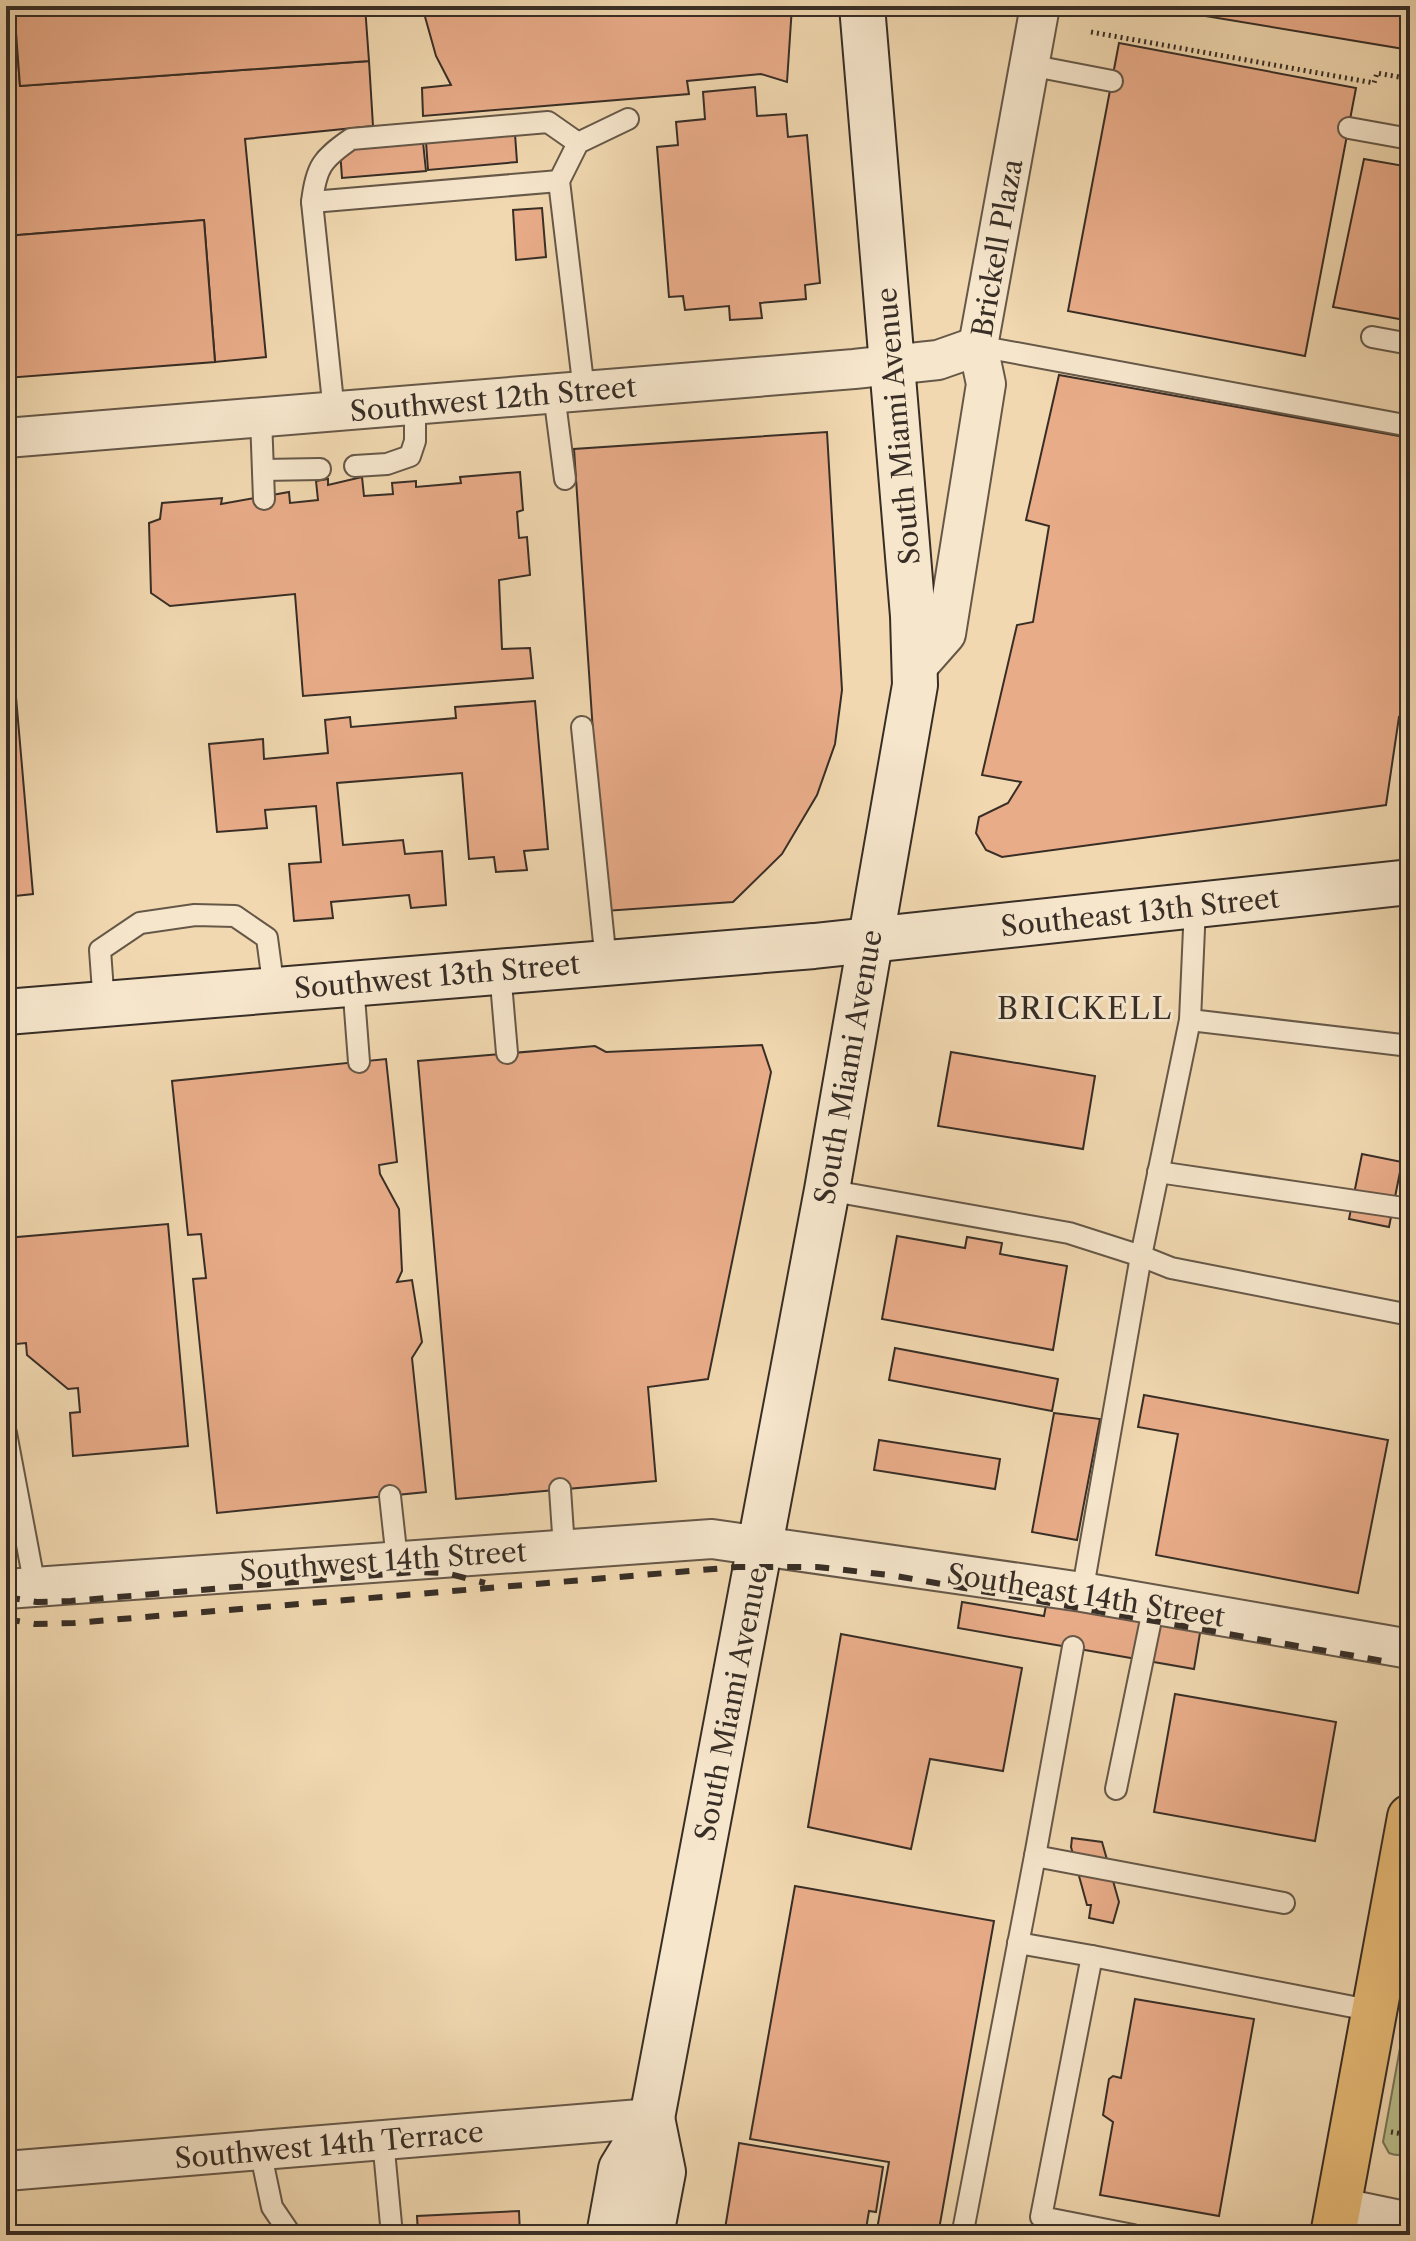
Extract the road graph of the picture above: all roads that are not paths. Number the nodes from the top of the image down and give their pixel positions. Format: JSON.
{"nodes":[{"id":1,"x":862,"y":6,"type":"edge"},
{"id":2,"x":1040,"y":6,"type":"edge"},
{"id":3,"x":1029,"y":65,"type":"junction"},
{"id":4,"x":1112,"y":81,"type":"dead end"},
{"id":5,"x":628,"y":119,"type":"dead end"},
{"id":6,"x":1349,"y":128,"type":"dead end"},
{"id":7,"x":1410,"y":139,"type":"edge"},
{"id":8,"x":578,"y":143,"type":"junction"},
{"id":9,"x":559,"y":181,"type":"junction"},
{"id":10,"x":312,"y":202,"type":"junction"},
{"id":11,"x":1372,"y":337,"type":"dead end"},
{"id":12,"x":1410,"y":344,"type":"edge"},
{"id":13,"x":978,"y":346,"type":"junction"},
{"id":14,"x":894,"y":365,"type":"junction"},
{"id":15,"x":569,"y":392,"type":"junction"},
{"id":16,"x":415,"y":405,"type":"junction"},
{"id":17,"x":334,"y":412,"type":"junction"},
{"id":18,"x":261,"y":418,"type":"junction"},
{"id":19,"x":1410,"y":426,"type":"edge"},
{"id":20,"x":6,"y":438,"type":"edge"},
{"id":21,"x":355,"y":466,"type":"dead end"},
{"id":22,"x":320,"y":469,"type":"dead end"},
{"id":23,"x":263,"y":470,"type":"junction"},
{"id":24,"x":565,"y":479,"type":"dead end"},
{"id":25,"x":264,"y":499,"type":"dead end"},
{"id":26,"x":916,"y":668,"type":"junction"},
{"id":27,"x":582,"y":727,"type":"dead end"},
{"id":28,"x":1410,"y":882,"type":"edge"},
{"id":29,"x":1195,"y":906,"type":"junction"},
{"id":30,"x":869,"y":941,"type":"junction"},
{"id":31,"x":606,"y":962,"type":"junction"},
{"id":32,"x":500,"y":971,"type":"junction"},
{"id":33,"x":353,"y":983,"type":"junction"},
{"id":34,"x":274,"y":990,"type":"junction"},
{"id":35,"x":104,"y":1005,"type":"junction"},
{"id":36,"x":6,"y":1012,"type":"edge"},
{"id":37,"x":1190,"y":1020,"type":"junction"},
{"id":38,"x":1410,"y":1046,"type":"edge"},
{"id":39,"x":507,"y":1053,"type":"dead end"},
{"id":40,"x":359,"y":1062,"type":"dead end"},
{"id":41,"x":1158,"y":1172,"type":"junction"},
{"id":42,"x":827,"y":1190,"type":"junction"},
{"id":43,"x":1410,"y":1209,"type":"edge"},
{"id":44,"x":1141,"y":1256,"type":"junction"},
{"id":45,"x":1410,"y":1315,"type":"edge"},
{"id":46,"x":6,"y":1433,"type":"edge"},
{"id":47,"x":560,"y":1489,"type":"dead end"},
{"id":48,"x":390,"y":1496,"type":"dead end"},
{"id":49,"x":760,"y":1547,"type":"junction"},
{"id":50,"x":564,"y":1548,"type":"junction"},
{"id":51,"x":397,"y":1560,"type":"junction"},
{"id":52,"x":20,"y":1588,"type":"edge"},
{"id":53,"x":1081,"y":1599,"type":"junction"},
{"id":54,"x":1154,"y":1605,"type":"junction"},
{"id":55,"x":1073,"y":1647,"type":"dead end"},
{"id":56,"x":1410,"y":1649,"type":"edge"},
{"id":57,"x":1116,"y":1789,"type":"dead end"},
{"id":58,"x":1410,"y":1817,"type":"edge"},
{"id":59,"x":1035,"y":1856,"type":"junction"},
{"id":60,"x":1284,"y":1903,"type":"dead end"},
{"id":61,"x":1018,"y":1943,"type":"junction"},
{"id":62,"x":1092,"y":1956,"type":"junction"},
{"id":63,"x":1374,"y":2011,"type":"junction"},
{"id":64,"x":652,"y":2118,"type":"junction"},
{"id":65,"x":383,"y":2140,"type":"junction"},
{"id":66,"x":260,"y":2150,"type":"junction"},
{"id":67,"x":6,"y":2171,"type":"edge"},
{"id":68,"x":1336,"y":2221,"type":"edge"},
{"id":69,"x":1410,"y":2222,"type":"edge"},
{"id":70,"x":391,"y":2230,"type":"edge"},
{"id":71,"x":963,"y":2231,"type":"dead end"},
{"id":72,"x":291,"y":2235,"type":"edge"},
{"id":73,"x":609,"y":2235,"type":"edge"},
{"id":74,"x":651,"y":2235,"type":"edge"},
{"id":75,"x":1133,"y":2235,"type":"edge"}],
"edges":[{"from":1,"to":14,"type":"main road","name":"South Miami Avenue"},
{"from":2,"to":3,"type":"street","name":"Brickell Plaza"},
{"from":3,"to":4,"type":"lane"},
{"from":3,"to":13,"type":"street","name":"Brickell Plaza"},
{"from":5,"to":8,"type":"lane"},
{"from":6,"to":7,"type":"lane"},
{"from":8,"to":9,"type":"lane"},
{"from":8,"to":10,"type":"lane"},
{"from":9,"to":10,"type":"lane"},
{"from":9,"to":15,"type":"lane"},
{"from":10,"to":17,"type":"lane"},
{"from":11,"to":12,"type":"lane"},
{"from":13,"to":14,"type":"street","name":"Southwest 12th Street"},
{"from":13,"to":19,"type":"lane"},
{"from":13,"to":26,"type":"street","name":"Brickell Plaza"},
{"from":14,"to":15,"type":"street","name":"Southwest 12th Street"},
{"from":14,"to":26,"type":"main road","name":"South Miami Avenue"},
{"from":15,"to":16,"type":"street","name":"Southwest 12th Street"},
{"from":15,"to":24,"type":"lane"},
{"from":16,"to":17,"type":"street","name":"Southwest 12th Street"},
{"from":16,"to":21,"type":"lane"},
{"from":17,"to":18,"type":"street","name":"Southwest 12th Street"},
{"from":18,"to":20,"type":"street","name":"Southwest 12th Street"},
{"from":18,"to":23,"type":"lane"},
{"from":22,"to":23,"type":"lane"},
{"from":23,"to":25,"type":"lane"},
{"from":26,"to":30,"type":"main road","name":"South Miami Avenue"},
{"from":27,"to":31,"type":"lane"},
{"from":28,"to":29,"type":"main road","name":"Southeast 13th Street"},
{"from":29,"to":30,"type":"main road","name":"Southeast 13th Street"},
{"from":29,"to":37,"type":"lane"},
{"from":30,"to":31,"type":"main road","name":"Southwest 13th Street"},
{"from":30,"to":42,"type":"main road","name":"South Miami Avenue"},
{"from":31,"to":32,"type":"main road","name":"Southwest 13th Street"},
{"from":32,"to":33,"type":"main road","name":"Southwest 13th Street"},
{"from":32,"to":39,"type":"lane"},
{"from":33,"to":34,"type":"main road","name":"Southwest 13th Street"},
{"from":33,"to":40,"type":"lane"},
{"from":34,"to":35,"type":"main road","name":"Southwest 13th Street"},
{"from":34,"to":35,"type":"lane"},
{"from":35,"to":36,"type":"main road","name":"Southwest 13th Street"},
{"from":37,"to":38,"type":"lane"},
{"from":37,"to":41,"type":"lane"},
{"from":41,"to":43,"type":"lane"},
{"from":41,"to":44,"type":"lane"},
{"from":42,"to":44,"type":"lane"},
{"from":42,"to":49,"type":"main road","name":"South Miami Avenue"},
{"from":44,"to":45,"type":"lane"},
{"from":44,"to":53,"type":"lane"},
{"from":46,"to":52,"type":"lane"},
{"from":47,"to":50,"type":"lane"},
{"from":48,"to":51,"type":"lane"},
{"from":49,"to":50,"type":"street","name":"Southwest 14th Street"},
{"from":49,"to":53,"type":"street","name":"Southeast 14th Street"},
{"from":49,"to":64,"type":"main road","name":"South Miami Avenue"},
{"from":50,"to":51,"type":"street","name":"Southwest 14th Street"},
{"from":51,"to":52,"type":"street","name":"Southwest 14th Street"},
{"from":53,"to":54,"type":"street","name":"Southeast 14th Street"},
{"from":54,"to":56,"type":"street","name":"Southeast 14th Street"},
{"from":54,"to":57,"type":"lane"},
{"from":55,"to":59,"type":"lane"},
{"from":58,"to":63,"type":"main road"},
{"from":59,"to":60,"type":"lane"},
{"from":59,"to":61,"type":"lane"},
{"from":61,"to":62,"type":"lane"},
{"from":61,"to":71,"type":"lane"},
{"from":62,"to":63,"type":"lane"},
{"from":62,"to":75,"type":"lane"},
{"from":63,"to":68,"type":"main road"},
{"from":64,"to":65,"type":"street","name":"Southwest 14th Terrace"},
{"from":64,"to":73,"type":"main road","name":"South Miami Avenue"},
{"from":64,"to":74,"type":"main road","name":"South Miami Avenue"},
{"from":65,"to":66,"type":"street","name":"Southwest 14th Terrace"},
{"from":65,"to":70,"type":"lane"},
{"from":66,"to":67,"type":"street","name":"Southwest 14th Terrace"},
{"from":66,"to":72,"type":"lane"},
{"from":68,"to":69,"type":"street"}]}
